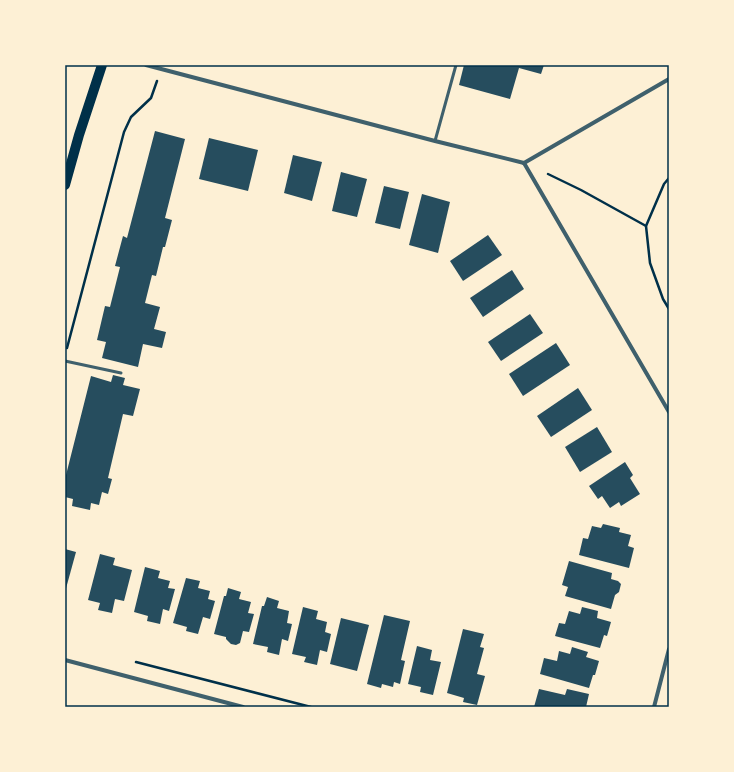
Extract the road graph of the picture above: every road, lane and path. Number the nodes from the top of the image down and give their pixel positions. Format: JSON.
{"nodes":[{"id":1,"x":102,"y":65,"type":"edge"},
{"id":2,"x":146,"y":65,"type":"edge"},
{"id":3,"x":456,"y":65,"type":"edge"},
{"id":4,"x":669,"y":79,"type":"edge"},
{"id":5,"x":157,"y":82,"type":"dead end"},
{"id":6,"x":435,"y":141,"type":"junction"},
{"id":7,"x":524,"y":163,"type":"junction"},
{"id":8,"x":669,"y":178,"type":"edge"},
{"id":9,"x":65,"y":185,"type":"edge"},
{"id":10,"x":646,"y":226,"type":"junction"},
{"id":11,"x":669,"y":309,"type":"edge"},
{"id":12,"x":67,"y":349,"type":"dead end"},
{"id":13,"x":65,"y":361,"type":"edge"},
{"id":14,"x":121,"y":373,"type":"dead end"},
{"id":15,"x":669,"y":412,"type":"edge"},
{"id":16,"x":669,"y":649,"type":"edge"},
{"id":17,"x":65,"y":660,"type":"edge"},
{"id":18,"x":136,"y":662,"type":"dead end"},
{"id":19,"x":243,"y":707,"type":"edge"},
{"id":20,"x":311,"y":707,"type":"edge"},
{"id":21,"x":654,"y":707,"type":"edge"}],
"edges":[{"from":1,"to":9,"type":"main road"},
{"from":2,"to":6,"type":"street"},
{"from":3,"to":6,"type":"lane"},
{"from":4,"to":7,"type":"street"},
{"from":5,"to":12,"type":"path"},
{"from":6,"to":7,"type":"street"},
{"from":7,"to":10,"type":"path"},
{"from":7,"to":15,"type":"street"},
{"from":8,"to":10,"type":"path"},
{"from":10,"to":11,"type":"path"},
{"from":13,"to":14,"type":"lane"},
{"from":16,"to":21,"type":"street"},
{"from":17,"to":19,"type":"street"},
{"from":18,"to":20,"type":"path"}]}
